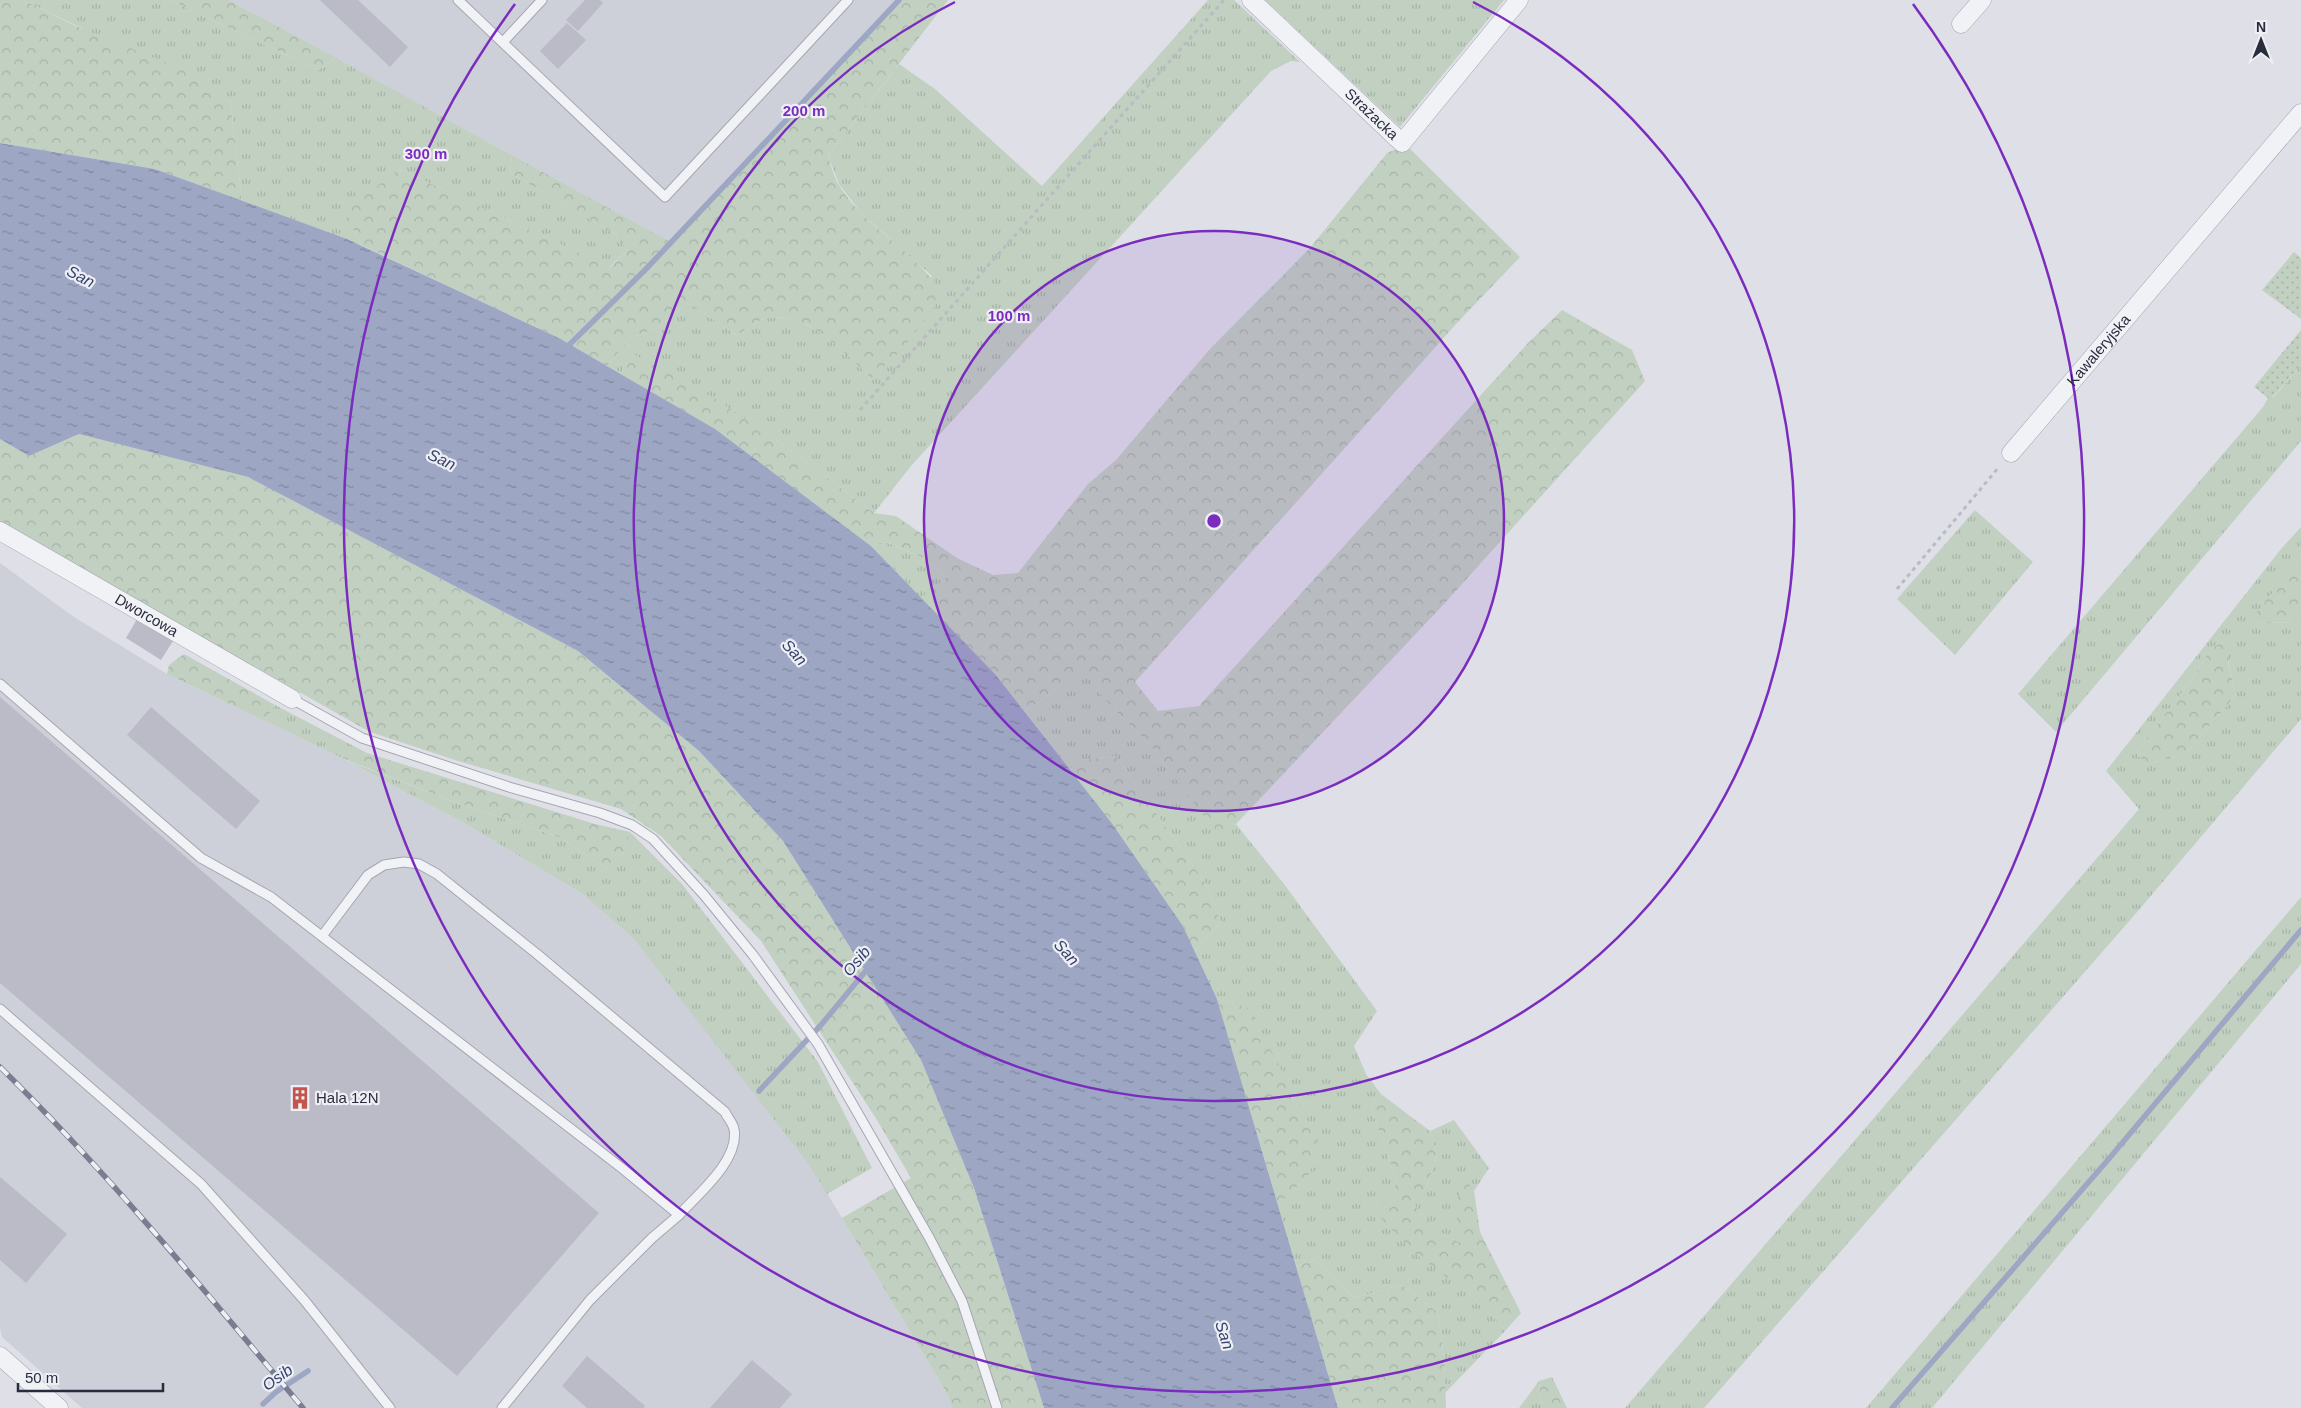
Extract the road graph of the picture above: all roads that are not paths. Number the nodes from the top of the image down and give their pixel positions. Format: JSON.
{"nodes":[{"id":1,"x":458,"y":0,"type":"edge"},
{"id":2,"x":542,"y":0,"type":"edge"},
{"id":3,"x":848,"y":0,"type":"edge"},
{"id":4,"x":1251,"y":0,"type":"edge"},
{"id":5,"x":1519,"y":0,"type":"edge"},
{"id":6,"x":1982,"y":0,"type":"edge"},
{"id":7,"x":1961,"y":24,"type":"dead end"},
{"id":8,"x":503,"y":42,"type":"junction"},
{"id":9,"x":2301,"y":113,"type":"edge"},
{"id":10,"x":2011,"y":453,"type":"road end"},
{"id":11,"x":0,"y":532,"type":"edge"},
{"id":12,"x":0,"y":684,"type":"edge"},
{"id":13,"x":292,"y":699,"type":"joint"},
{"id":14,"x":322,"y":936,"type":"junction"},
{"id":15,"x":0,"y":1009,"type":"edge"},
{"id":16,"x":679,"y":1215,"type":"junction"},
{"id":17,"x":0,"y":1356,"type":"edge"},
{"id":18,"x":59,"y":1408,"type":"edge"},
{"id":19,"x":390,"y":1408,"type":"edge"},
{"id":20,"x":502,"y":1408,"type":"edge"},
{"id":21,"x":997,"y":1408,"type":"edge"}],
"edges":[{"from":1,"to":8,"type":"lane"},
{"from":2,"to":8,"type":"lane"},
{"from":3,"to":8,"type":"lane"},
{"from":4,"to":5,"type":"street","name":"Strażacka"},
{"from":6,"to":7,"type":"street"},
{"from":9,"to":10,"type":"street","name":"Kawaleryjska"},
{"from":11,"to":13,"type":"street","name":"Dworcowa"},
{"from":12,"to":14,"type":"lane"},
{"from":13,"to":21,"type":"lane"},
{"from":14,"to":16,"type":"lane"},
{"from":14,"to":16,"type":"lane"},
{"from":15,"to":19,"type":"lane"},
{"from":16,"to":20,"type":"lane"},
{"from":17,"to":18,"type":"street"}]}
